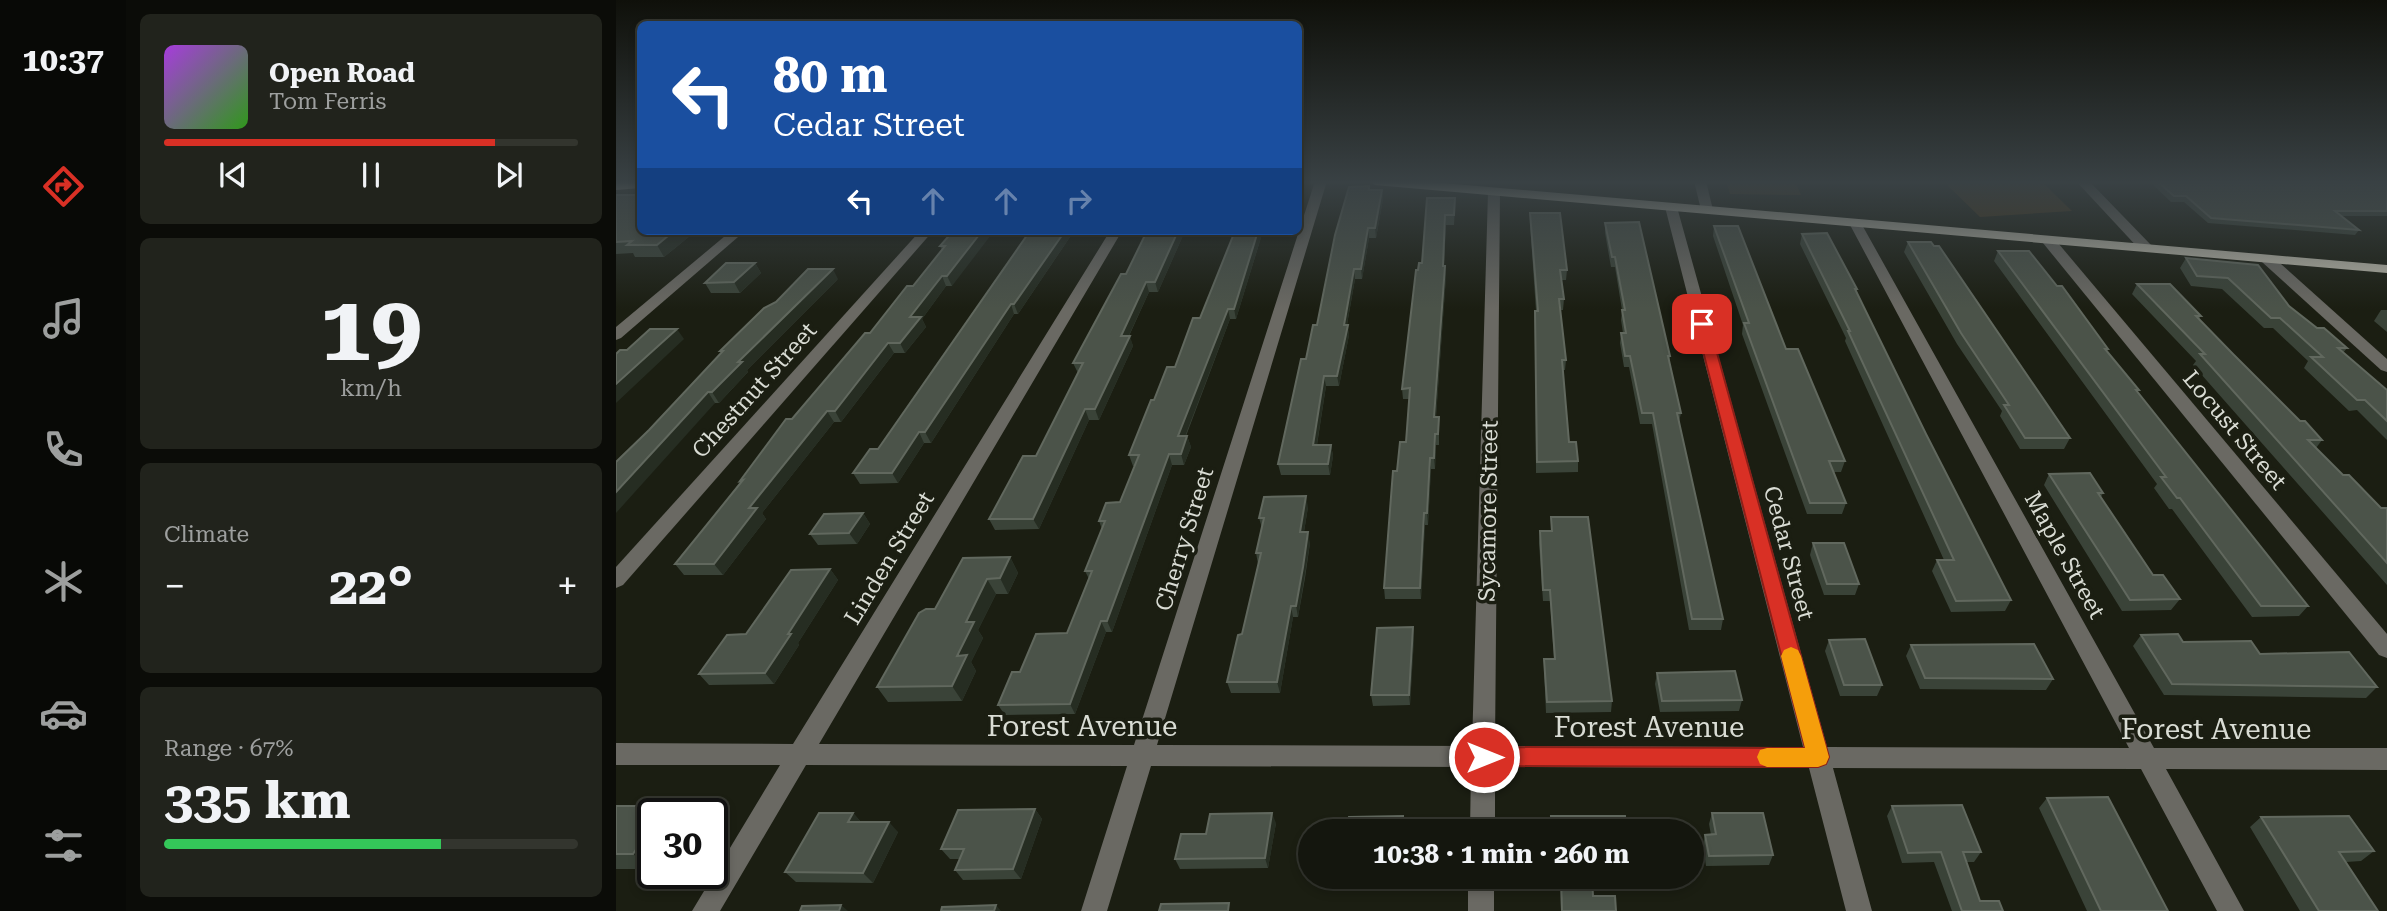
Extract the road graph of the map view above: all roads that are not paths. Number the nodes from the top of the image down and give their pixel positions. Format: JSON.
{"nodes":[{"id":1,"x":1855,"y":223,"type":"edge"},
{"id":2,"x":1308,"y":224,"type":"edge"},
{"id":3,"x":1493,"y":224,"type":"edge"},
{"id":4,"x":1675,"y":224,"type":"edge"},
{"id":5,"x":1861,"y":224,"type":"edge"},
{"id":6,"x":2123,"y":224,"type":"edge"},
{"id":7,"x":734,"y":235,"type":"edge"},
{"id":8,"x":923,"y":235,"type":"edge"},
{"id":9,"x":1114,"y":235,"type":"edge"},
{"id":10,"x":2048,"y":240,"type":"junction"},
{"id":11,"x":2146,"y":248,"type":"junction"},
{"id":12,"x":2267,"y":259,"type":"junction"},
{"id":13,"x":2387,"y":269,"type":"edge"},
{"id":14,"x":616,"y":335,"type":"edge"},
{"id":15,"x":2387,"y":366,"type":"edge"},
{"id":16,"x":616,"y":580,"type":"edge"},
{"id":17,"x":2387,"y":649,"type":"edge"},
{"id":18,"x":616,"y":754,"type":"edge"},
{"id":19,"x":799,"y":755,"type":"junction"},
{"id":20,"x":1142,"y":756,"type":"junction"},
{"id":21,"x":1484,"y":757,"type":"junction"},
{"id":22,"x":1818,"y":757,"type":"junction"},
{"id":23,"x":2148,"y":758,"type":"junction"},
{"id":24,"x":2387,"y":759,"type":"edge"},
{"id":25,"x":1482,"y":819,"type":"edge"},
{"id":26,"x":1481,"y":889,"type":"edge"},
{"id":27,"x":705,"y":911,"type":"edge"},
{"id":28,"x":1094,"y":911,"type":"edge"},
{"id":29,"x":1481,"y":911,"type":"edge"},
{"id":30,"x":1859,"y":911,"type":"edge"},
{"id":31,"x":2231,"y":911,"type":"edge"}],
"edges":[{"from":1,"to":23,"type":"street","name":"Maple Street"},
{"from":2,"to":20,"type":"street","name":"Cherry Street"},
{"from":3,"to":21,"type":"street","name":"Sycamore Street"},
{"from":4,"to":22,"type":"street","name":"Cedar Street"},
{"from":5,"to":10,"type":"main road"},
{"from":6,"to":11,"type":"street"},
{"from":7,"to":14,"type":"street"},
{"from":8,"to":16,"type":"street","name":"Chestnut Street"},
{"from":9,"to":19,"type":"street","name":"Linden Street"},
{"from":10,"to":11,"type":"main road"},
{"from":10,"to":17,"type":"street","name":"Locust Street"},
{"from":11,"to":12,"type":"main road"},
{"from":12,"to":13,"type":"main road"},
{"from":12,"to":15,"type":"street"},
{"from":18,"to":19,"type":"street","name":"Forest Avenue"},
{"from":19,"to":20,"type":"street","name":"Forest Avenue"},
{"from":19,"to":27,"type":"street","name":"Linden Street"},
{"from":20,"to":21,"type":"street","name":"Forest Avenue"},
{"from":20,"to":28,"type":"street","name":"Cherry Street"},
{"from":21,"to":22,"type":"street","name":"Forest Avenue"},
{"from":21,"to":25,"type":"street","name":"Sycamore Street"},
{"from":22,"to":23,"type":"street","name":"Forest Avenue"},
{"from":22,"to":30,"type":"street","name":"Cedar Street"},
{"from":23,"to":24,"type":"street","name":"Forest Avenue"},
{"from":23,"to":31,"type":"street","name":"Maple Street"},
{"from":26,"to":29,"type":"street"}]}
